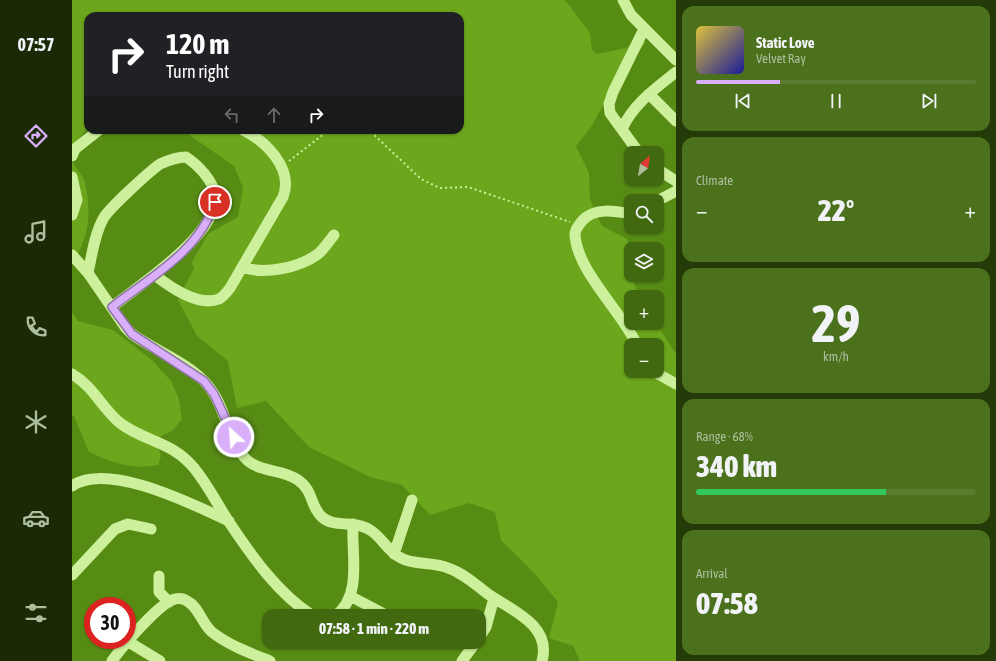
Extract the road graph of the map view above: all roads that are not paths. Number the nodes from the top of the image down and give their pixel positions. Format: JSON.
{"nodes":[{"id":1,"x":623,"y":0,"type":"edge"},
{"id":2,"x":644,"y":29,"type":"junction"},
{"id":3,"x":676,"y":60,"type":"edge"},
{"id":4,"x":676,"y":72,"type":"edge"},
{"id":5,"x":649,"y":94,"type":"junction"},
{"id":6,"x":676,"y":121,"type":"edge"},
{"id":7,"x":622,"y":129,"type":"junction"},
{"id":8,"x":94,"y":134,"type":"edge"},
{"id":9,"x":249,"y":134,"type":"edge"},
{"id":10,"x":634,"y":146,"type":"edge"},
{"id":11,"x":72,"y":156,"type":"edge"},
{"id":12,"x":664,"y":173,"type":"edge"},
{"id":13,"x":72,"y":177,"type":"edge"},
{"id":14,"x":676,"y":181,"type":"edge"},
{"id":15,"x":676,"y":191,"type":"edge"},
{"id":16,"x":664,"y":197,"type":"edge"},
{"id":17,"x":624,"y":212,"type":"edge"},
{"id":18,"x":72,"y":215,"type":"edge"},
{"id":19,"x":334,"y":235,"type":"dead end"},
{"id":20,"x":72,"y":255,"type":"edge"},
{"id":21,"x":242,"y":267,"type":"junction"},
{"id":22,"x":88,"y":272,"type":"junction"},
{"id":23,"x":156,"y":276,"type":"junction"},
{"id":24,"x":112,"y":307,"type":"junction"},
{"id":25,"x":633,"y":338,"type":"edge"},
{"id":26,"x":72,"y":374,"type":"edge"},
{"id":27,"x":664,"y":377,"type":"edge"},
{"id":28,"x":676,"y":384,"type":"edge"},
{"id":29,"x":72,"y":485,"type":"edge"},
{"id":30,"x":412,"y":500,"type":"dead end"},
{"id":31,"x":229,"y":521,"type":"junction"},
{"id":32,"x":353,"y":524,"type":"junction"},
{"id":33,"x":151,"y":529,"type":"dead end"},
{"id":34,"x":394,"y":554,"type":"junction"},
{"id":35,"x":72,"y":575,"type":"edge"},
{"id":36,"x":159,"y":576,"type":"dead end"},
{"id":37,"x":350,"y":596,"type":"junction"},
{"id":38,"x":494,"y":598,"type":"junction"},
{"id":39,"x":169,"y":602,"type":"junction"},
{"id":40,"x":305,"y":609,"type":"edge"},
{"id":41,"x":342,"y":609,"type":"edge"},
{"id":42,"x":375,"y":609,"type":"edge"},
{"id":43,"x":486,"y":627,"type":"edge"},
{"id":44,"x":136,"y":632,"type":"edge"},
{"id":45,"x":136,"y":646,"type":"edge"},
{"id":46,"x":121,"y":649,"type":"edge"},
{"id":47,"x":471,"y":649,"type":"edge"},
{"id":48,"x":112,"y":661,"type":"edge"},
{"id":49,"x":160,"y":661,"type":"edge"},
{"id":50,"x":270,"y":661,"type":"edge"},
{"id":51,"x":462,"y":661,"type":"edge"},
{"id":52,"x":542,"y":661,"type":"edge"}],
"edges":[{"from":1,"to":2,"type":"street"},
{"from":2,"to":3,"type":"street"},
{"from":2,"to":7,"type":"street"},
{"from":4,"to":5,"type":"street"},
{"from":5,"to":6,"type":"street"},
{"from":5,"to":7,"type":"street"},
{"from":7,"to":10,"type":"street"},
{"from":8,"to":11,"type":"street"},
{"from":9,"to":21,"type":"street"},
{"from":12,"to":14,"type":"street"},
{"from":13,"to":18,"type":"street"},
{"from":15,"to":16,"type":"street"},
{"from":17,"to":25,"type":"street"},
{"from":19,"to":21,"type":"street"},
{"from":20,"to":22,"type":"street"},
{"from":21,"to":23,"type":"street"},
{"from":22,"to":23,"type":"street"},
{"from":22,"to":24,"type":"street"},
{"from":23,"to":24,"type":"street"},
{"from":24,"to":32,"type":"street"},
{"from":26,"to":31,"type":"street"},
{"from":27,"to":28,"type":"street"},
{"from":29,"to":31,"type":"street"},
{"from":30,"to":34,"type":"street"},
{"from":31,"to":40,"type":"street"},
{"from":32,"to":34,"type":"street"},
{"from":32,"to":37,"type":"street"},
{"from":33,"to":35,"type":"street"},
{"from":34,"to":38,"type":"street"},
{"from":36,"to":39,"type":"street"},
{"from":37,"to":41,"type":"street"},
{"from":37,"to":42,"type":"street"},
{"from":38,"to":43,"type":"street"},
{"from":38,"to":52,"type":"street"},
{"from":39,"to":44,"type":"street"},
{"from":39,"to":50,"type":"street"},
{"from":45,"to":49,"type":"street"},
{"from":46,"to":48,"type":"street"},
{"from":47,"to":51,"type":"street"}]}
